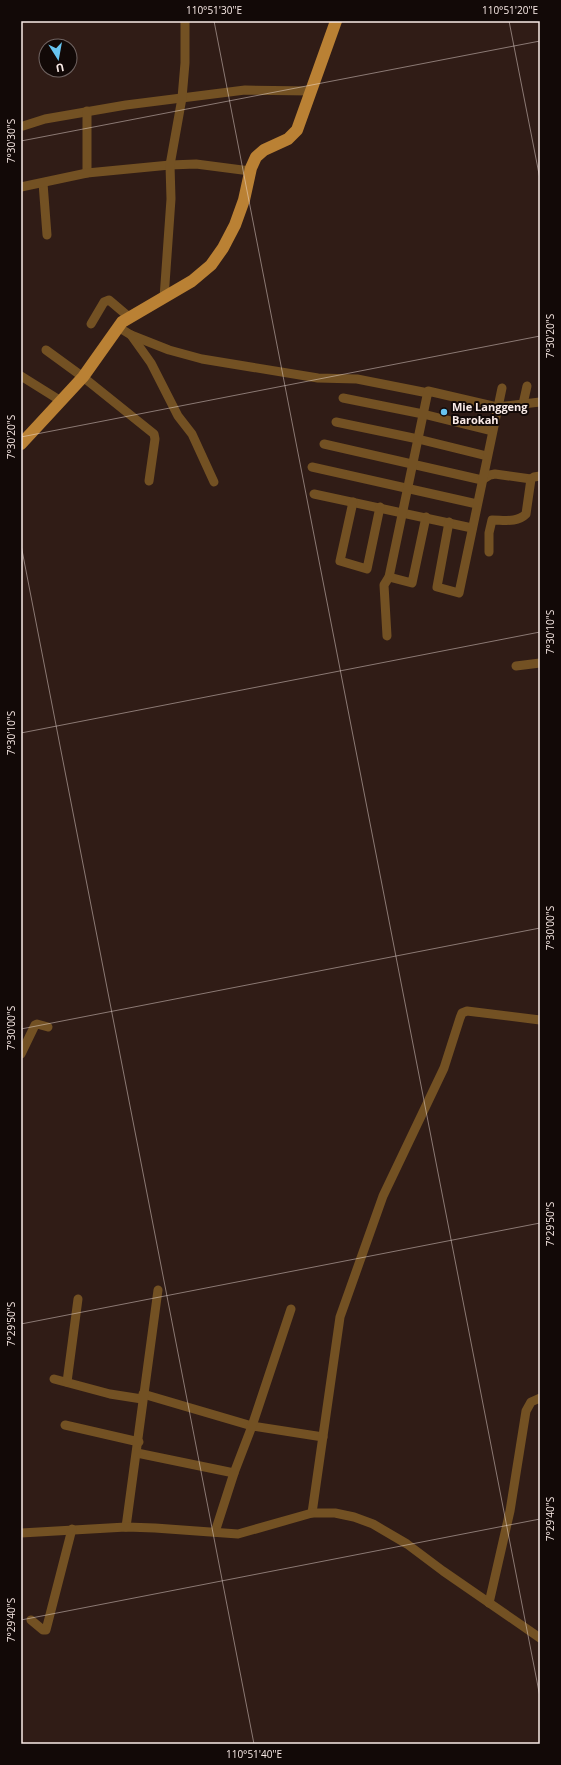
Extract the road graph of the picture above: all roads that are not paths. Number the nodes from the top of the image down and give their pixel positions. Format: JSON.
{"nodes":[{"id":1,"x":185,"y":21,"type":"edge"},
{"id":2,"x":336,"y":21,"type":"edge"},
{"id":3,"x":311,"y":91,"type":"junction"},
{"id":4,"x":182,"y":98,"type":"junction"},
{"id":5,"x":87,"y":111,"type":"junction"},
{"id":6,"x":23,"y":126,"type":"dead end"},
{"id":7,"x":170,"y":165,"type":"junction"},
{"id":8,"x":250,"y":171,"type":"junction"},
{"id":9,"x":87,"y":173,"type":"junction"},
{"id":10,"x":43,"y":183,"type":"junction"},
{"id":11,"x":21,"y":187,"type":"edge"},
{"id":12,"x":46,"y":235,"type":"dead end"},
{"id":13,"x":164,"y":298,"type":"junction"},
{"id":14,"x":129,"y":317,"type":"junction"},
{"id":15,"x":91,"y":324,"type":"dead end"},
{"id":16,"x":118,"y":327,"type":"junction"},
{"id":17,"x":131,"y":335,"type":"junction"},
{"id":18,"x":46,"y":350,"type":"dead end"},
{"id":19,"x":21,"y":376,"type":"edge"},
{"id":20,"x":83,"y":377,"type":"junction"},
{"id":21,"x":527,"y":386,"type":"dead end"},
{"id":22,"x":502,"y":388,"type":"dead end"},
{"id":23,"x":428,"y":393,"type":"junction"},
{"id":24,"x":344,"y":398,"type":"dead end"},
{"id":25,"x":61,"y":402,"type":"junction"},
{"id":26,"x":540,"y":402,"type":"edge"},
{"id":27,"x":523,"y":404,"type":"junction"},
{"id":28,"x":497,"y":407,"type":"junction"},
{"id":29,"x":423,"y":414,"type":"junction"},
{"id":30,"x":336,"y":422,"type":"dead end"},
{"id":31,"x":492,"y":431,"type":"junction"},
{"id":32,"x":418,"y":439,"type":"junction"},
{"id":33,"x":21,"y":444,"type":"edge"},
{"id":34,"x":324,"y":444,"type":"dead end"},
{"id":35,"x":487,"y":456,"type":"junction"},
{"id":36,"x":413,"y":463,"type":"junction"},
{"id":37,"x":312,"y":467,"type":"dead end"},
{"id":38,"x":536,"y":478,"type":"edge"},
{"id":39,"x":482,"y":480,"type":"junction"},
{"id":40,"x":148,"y":481,"type":"dead end"},
{"id":41,"x":214,"y":482,"type":"dead end"},
{"id":42,"x":408,"y":487,"type":"junction"},
{"id":43,"x":314,"y":494,"type":"dead end"},
{"id":44,"x":353,"y":502,"type":"junction"},
{"id":45,"x":477,"y":504,"type":"junction"},
{"id":46,"x":380,"y":507,"type":"junction"},
{"id":47,"x":403,"y":512,"type":"junction"},
{"id":48,"x":426,"y":517,"type":"junction"},
{"id":49,"x":449,"y":522,"type":"junction"},
{"id":50,"x":472,"y":528,"type":"junction"},
{"id":51,"x":489,"y":552,"type":"dead end"},
{"id":52,"x":389,"y":577,"type":"junction"},
{"id":53,"x":387,"y":636,"type":"dead end"},
{"id":54,"x":540,"y":663,"type":"edge"},
{"id":55,"x":516,"y":666,"type":"dead end"},
{"id":56,"x":540,"y":1020,"type":"edge"},
{"id":57,"x":48,"y":1027,"type":"dead end"},
{"id":58,"x":21,"y":1054,"type":"edge"},
{"id":59,"x":158,"y":1290,"type":"dead end"},
{"id":60,"x":78,"y":1299,"type":"dead end"},
{"id":61,"x":291,"y":1309,"type":"dead end"},
{"id":62,"x":54,"y":1379,"type":"dead end"},
{"id":63,"x":67,"y":1382,"type":"junction"},
{"id":64,"x":143,"y":1396,"type":"junction"},
{"id":65,"x":540,"y":1398,"type":"edge"},
{"id":66,"x":65,"y":1425,"type":"dead end"},
{"id":67,"x":252,"y":1426,"type":"junction"},
{"id":68,"x":323,"y":1437,"type":"junction"},
{"id":69,"x":139,"y":1442,"type":"junction"},
{"id":70,"x":137,"y":1453,"type":"junction"},
{"id":71,"x":234,"y":1473,"type":"junction"},
{"id":72,"x":312,"y":1513,"type":"junction"},
{"id":73,"x":126,"y":1527,"type":"junction"},
{"id":74,"x":72,"y":1529,"type":"junction"},
{"id":75,"x":215,"y":1532,"type":"junction"},
{"id":76,"x":21,"y":1533,"type":"edge"},
{"id":77,"x":489,"y":1603,"type":"junction"},
{"id":78,"x":31,"y":1620,"type":"dead end"},
{"id":79,"x":540,"y":1638,"type":"edge"}],
"edges":[{"from":1,"to":4,"type":"street"},
{"from":2,"to":3,"type":"main road"},
{"from":3,"to":4,"type":"street"},
{"from":3,"to":8,"type":"main road"},
{"from":4,"to":5,"type":"street"},
{"from":4,"to":7,"type":"street"},
{"from":5,"to":6,"type":"street"},
{"from":5,"to":9,"type":"street"},
{"from":7,"to":8,"type":"street"},
{"from":7,"to":9,"type":"street"},
{"from":7,"to":13,"type":"street"},
{"from":8,"to":13,"type":"main road"},
{"from":9,"to":10,"type":"street"},
{"from":10,"to":11,"type":"street"},
{"from":10,"to":12,"type":"street"},
{"from":13,"to":14,"type":"main road"},
{"from":14,"to":15,"type":"street"},
{"from":14,"to":16,"type":"main road"},
{"from":16,"to":17,"type":"street"},
{"from":16,"to":20,"type":"main road"},
{"from":17,"to":23,"type":"street"},
{"from":17,"to":41,"type":"street"},
{"from":18,"to":20,"type":"street"},
{"from":19,"to":25,"type":"street"},
{"from":20,"to":25,"type":"main road"},
{"from":20,"to":40,"type":"street"},
{"from":21,"to":27,"type":"street"},
{"from":22,"to":28,"type":"street"},
{"from":23,"to":28,"type":"street"},
{"from":23,"to":29,"type":"street"},
{"from":24,"to":29,"type":"street"},
{"from":25,"to":33,"type":"main road"},
{"from":26,"to":27,"type":"street"},
{"from":27,"to":28,"type":"street"},
{"from":28,"to":31,"type":"street"},
{"from":29,"to":31,"type":"street"},
{"from":29,"to":32,"type":"street"},
{"from":30,"to":32,"type":"street"},
{"from":31,"to":35,"type":"street"},
{"from":32,"to":35,"type":"street"},
{"from":32,"to":36,"type":"street"},
{"from":34,"to":36,"type":"street"},
{"from":35,"to":39,"type":"street"},
{"from":36,"to":39,"type":"street"},
{"from":36,"to":42,"type":"street"},
{"from":37,"to":42,"type":"street"},
{"from":38,"to":39,"type":"street"},
{"from":38,"to":51,"type":"street"},
{"from":39,"to":45,"type":"street"},
{"from":42,"to":45,"type":"street"},
{"from":42,"to":47,"type":"street"},
{"from":43,"to":44,"type":"street"},
{"from":44,"to":46,"type":"street"},
{"from":44,"to":46,"type":"street"},
{"from":45,"to":50,"type":"street"},
{"from":46,"to":47,"type":"street"},
{"from":47,"to":48,"type":"street"},
{"from":47,"to":52,"type":"street"},
{"from":48,"to":49,"type":"street"},
{"from":48,"to":52,"type":"street"},
{"from":49,"to":50,"type":"street"},
{"from":49,"to":50,"type":"street"},
{"from":52,"to":53,"type":"street"},
{"from":54,"to":55,"type":"street"},
{"from":56,"to":68,"type":"street"},
{"from":57,"to":58,"type":"street"},
{"from":59,"to":64,"type":"street"},
{"from":60,"to":63,"type":"street"},
{"from":61,"to":67,"type":"street"},
{"from":62,"to":63,"type":"street"},
{"from":63,"to":64,"type":"street"},
{"from":64,"to":67,"type":"street"},
{"from":64,"to":69,"type":"street"},
{"from":65,"to":77,"type":"street"},
{"from":66,"to":69,"type":"street"},
{"from":67,"to":68,"type":"street"},
{"from":67,"to":71,"type":"street"},
{"from":68,"to":72,"type":"street"},
{"from":69,"to":70,"type":"street"},
{"from":70,"to":71,"type":"street"},
{"from":70,"to":73,"type":"street"},
{"from":71,"to":75,"type":"street"},
{"from":72,"to":75,"type":"street"},
{"from":72,"to":77,"type":"street"},
{"from":73,"to":74,"type":"street"},
{"from":73,"to":75,"type":"street"},
{"from":74,"to":76,"type":"street"},
{"from":74,"to":78,"type":"street"},
{"from":77,"to":79,"type":"street"}]}
